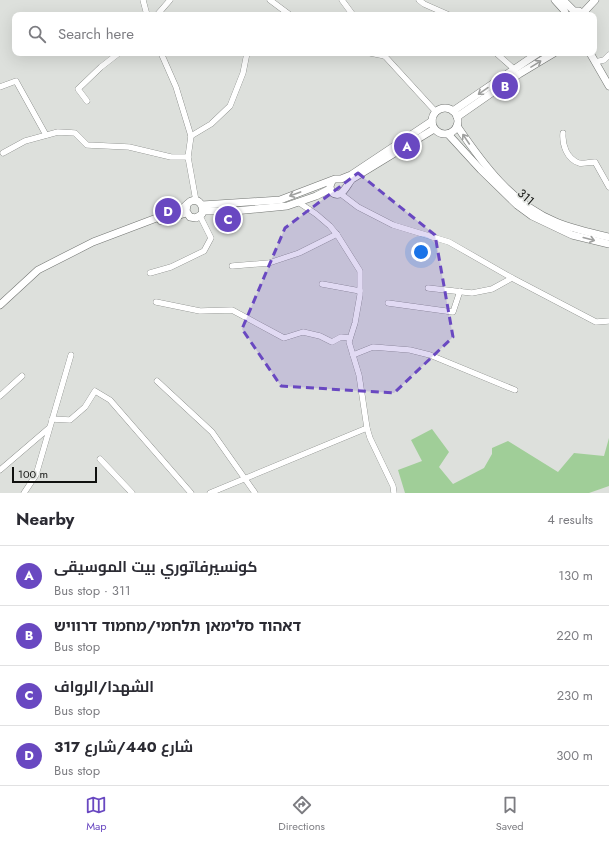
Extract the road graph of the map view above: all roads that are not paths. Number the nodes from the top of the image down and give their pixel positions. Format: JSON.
{"nodes":[{"id":1,"x":143,"y":0,"type":"edge"},
{"id":2,"x":170,"y":0,"type":"edge"},
{"id":3,"x":270,"y":0,"type":"edge"},
{"id":4,"x":342,"y":0,"type":"edge"},
{"id":5,"x":419,"y":0,"type":"edge"},
{"id":6,"x":555,"y":0,"type":"edge"},
{"id":7,"x":563,"y":0,"type":"edge"},
{"id":8,"x":595,"y":0,"type":"edge"},
{"id":9,"x":146,"y":12,"type":"edge"},
{"id":10,"x":160,"y":12,"type":"edge"},
{"id":11,"x":286,"y":12,"type":"edge"},
{"id":12,"x":351,"y":12,"type":"edge"},
{"id":13,"x":442,"y":12,"type":"edge"},
{"id":14,"x":565,"y":12,"type":"edge"},
{"id":15,"x":571,"y":12,"type":"edge"},
{"id":16,"x":585,"y":12,"type":"edge"},
{"id":17,"x":609,"y":54,"type":"edge"},
{"id":18,"x":115,"y":56,"type":"edge"},
{"id":19,"x":162,"y":56,"type":"edge"},
{"id":20,"x":246,"y":56,"type":"edge"},
{"id":21,"x":384,"y":56,"type":"edge"},
{"id":22,"x":499,"y":56,"type":"edge"},
{"id":23,"x":534,"y":56,"type":"edge"},
{"id":24,"x":549,"y":56,"type":"edge"},
{"id":25,"x":592,"y":56,"type":"edge"},
{"id":26,"x":595,"y":62,"type":"junction"},
{"id":27,"x":514,"y":69,"type":"junction"},
{"id":28,"x":609,"y":86,"type":"edge"},
{"id":29,"x":0,"y":87,"type":"edge"},
{"id":30,"x":87,"y":101,"type":"dead end"},
{"id":31,"x":436,"y":112,"type":"junction"},
{"id":32,"x":455,"y":114,"type":"junction"},
{"id":33,"x":432,"y":121,"type":"junction"},
{"id":34,"x":457,"y":126,"type":"junction"},
{"id":35,"x":434,"y":129,"type":"junction"},
{"id":36,"x":448,"y":134,"type":"junction"},
{"id":37,"x":563,"y":134,"type":"dead end"},
{"id":38,"x":46,"y":135,"type":"junction"},
{"id":39,"x":191,"y":136,"type":"junction"},
{"id":40,"x":3,"y":153,"type":"dead end"},
{"id":41,"x":188,"y":157,"type":"junction"},
{"id":42,"x":341,"y":179,"type":"junction"},
{"id":43,"x":332,"y":181,"type":"junction"},
{"id":44,"x":346,"y":186,"type":"junction"},
{"id":45,"x":609,"y":187,"type":"edge"},
{"id":46,"x":330,"y":189,"type":"junction"},
{"id":47,"x":340,"y":194,"type":"junction"},
{"id":48,"x":298,"y":202,"type":"junction"},
{"id":49,"x":200,"y":208,"type":"junction"},
{"id":50,"x":186,"y":209,"type":"junction"},
{"id":51,"x":337,"y":234,"type":"junction"},
{"id":52,"x":609,"y":237,"type":"edge"},
{"id":53,"x":609,"y":244,"type":"edge"},
{"id":54,"x":232,"y":266,"type":"dead end"},
{"id":55,"x":150,"y":273,"type":"dead end"},
{"id":56,"x":512,"y":278,"type":"junction"},
{"id":57,"x":322,"y":284,"type":"dead end"},
{"id":58,"x":428,"y":288,"type":"dead end"},
{"id":59,"x":360,"y":291,"type":"junction"},
{"id":60,"x":460,"y":292,"type":"junction"},
{"id":61,"x":156,"y":302,"type":"dead end"},
{"id":62,"x":388,"y":303,"type":"dead end"},
{"id":63,"x":0,"y":305,"type":"edge"},
{"id":64,"x":0,"y":309,"type":"edge"},
{"id":65,"x":609,"y":321,"type":"edge"},
{"id":66,"x":350,"y":338,"type":"junction"},
{"id":67,"x":71,"y":355,"type":"dead end"},
{"id":68,"x":353,"y":355,"type":"junction"},
{"id":69,"x":22,"y":376,"type":"dead end"},
{"id":70,"x":158,"y":381,"type":"dead end"},
{"id":71,"x":515,"y":390,"type":"dead end"},
{"id":72,"x":0,"y":396,"type":"edge"},
{"id":73,"x":52,"y":419,"type":"junction"},
{"id":74,"x":50,"y":428,"type":"junction"},
{"id":75,"x":367,"y":428,"type":"junction"},
{"id":76,"x":100,"y":459,"type":"dead end"},
{"id":77,"x":0,"y":470,"type":"edge"},
{"id":78,"x":245,"y":478,"type":"junction"},
{"id":79,"x":24,"y":493,"type":"edge"},
{"id":80,"x":132,"y":493,"type":"edge"},
{"id":81,"x":191,"y":493,"type":"edge"},
{"id":82,"x":210,"y":493,"type":"edge"},
{"id":83,"x":255,"y":493,"type":"edge"},
{"id":84,"x":394,"y":493,"type":"edge"}],
"edges":[{"from":1,"to":9,"type":"street"},
{"from":2,"to":10,"type":"street"},
{"from":3,"to":11,"type":"street"},
{"from":4,"to":12,"type":"street"},
{"from":5,"to":13,"type":"street"},
{"from":6,"to":14,"type":"street"},
{"from":7,"to":15,"type":"street"},
{"from":8,"to":16,"type":"street"},
{"from":17,"to":26,"type":"street"},
{"from":18,"to":30,"type":"street"},
{"from":19,"to":39,"type":"street"},
{"from":20,"to":39,"type":"street"},
{"from":21,"to":31,"type":"street"},
{"from":22,"to":27,"type":"street"},
{"from":23,"to":27,"type":"street"},
{"from":32,"to":24,"type":"street","one_way":true},
{"from":25,"to":26,"type":"street"},
{"from":26,"to":28,"type":"street"},
{"from":27,"to":32,"type":"street","one_way":true},
{"from":29,"to":38,"type":"street"},
{"from":31,"to":32,"type":"street"},
{"from":31,"to":33,"type":"street"},
{"from":32,"to":34,"type":"street"},
{"from":33,"to":35,"type":"street"},
{"from":33,"to":42,"type":"street"},
{"from":34,"to":36,"type":"street"},
{"from":52,"to":34,"type":"street","name":"311","one_way":true},
{"from":35,"to":36,"type":"street"},
{"from":35,"to":44,"type":"street"},
{"from":36,"to":53,"type":"street","name":"311","one_way":true},
{"from":37,"to":45,"type":"street"},
{"from":38,"to":40,"type":"street"},
{"from":38,"to":41,"type":"street"},
{"from":39,"to":41,"type":"street"},
{"from":41,"to":49,"type":"street"},
{"from":42,"to":43,"type":"street"},
{"from":42,"to":44,"type":"street"},
{"from":43,"to":46,"type":"street"},
{"from":43,"to":49,"type":"street","one_way":true},
{"from":44,"to":47,"type":"street"},
{"from":46,"to":47,"type":"street"},
{"from":46,"to":48,"type":"street"},
{"from":47,"to":56,"type":"street"},
{"from":48,"to":49,"type":"street"},
{"from":48,"to":51,"type":"street"},
{"from":49,"to":50,"type":"street"},
{"from":49,"to":50,"type":"street"},
{"from":49,"to":55,"type":"street"},
{"from":50,"to":63,"type":"street"},
{"from":50,"to":64,"type":"street"},
{"from":51,"to":54,"type":"street"},
{"from":51,"to":59,"type":"street"},
{"from":56,"to":60,"type":"street"},
{"from":56,"to":65,"type":"street"},
{"from":57,"to":59,"type":"street"},
{"from":58,"to":60,"type":"street"},
{"from":59,"to":66,"type":"street"},
{"from":60,"to":62,"type":"street"},
{"from":61,"to":66,"type":"street"},
{"from":66,"to":68,"type":"street"},
{"from":67,"to":73,"type":"street"},
{"from":68,"to":71,"type":"street"},
{"from":68,"to":75,"type":"street"},
{"from":69,"to":72,"type":"street"},
{"from":70,"to":78,"type":"street"},
{"from":73,"to":74,"type":"street"},
{"from":73,"to":81,"type":"street"},
{"from":74,"to":77,"type":"street"},
{"from":74,"to":79,"type":"street"},
{"from":75,"to":78,"type":"street"},
{"from":75,"to":84,"type":"street"},
{"from":76,"to":80,"type":"street"},
{"from":78,"to":82,"type":"street"},
{"from":78,"to":83,"type":"street"}]}
